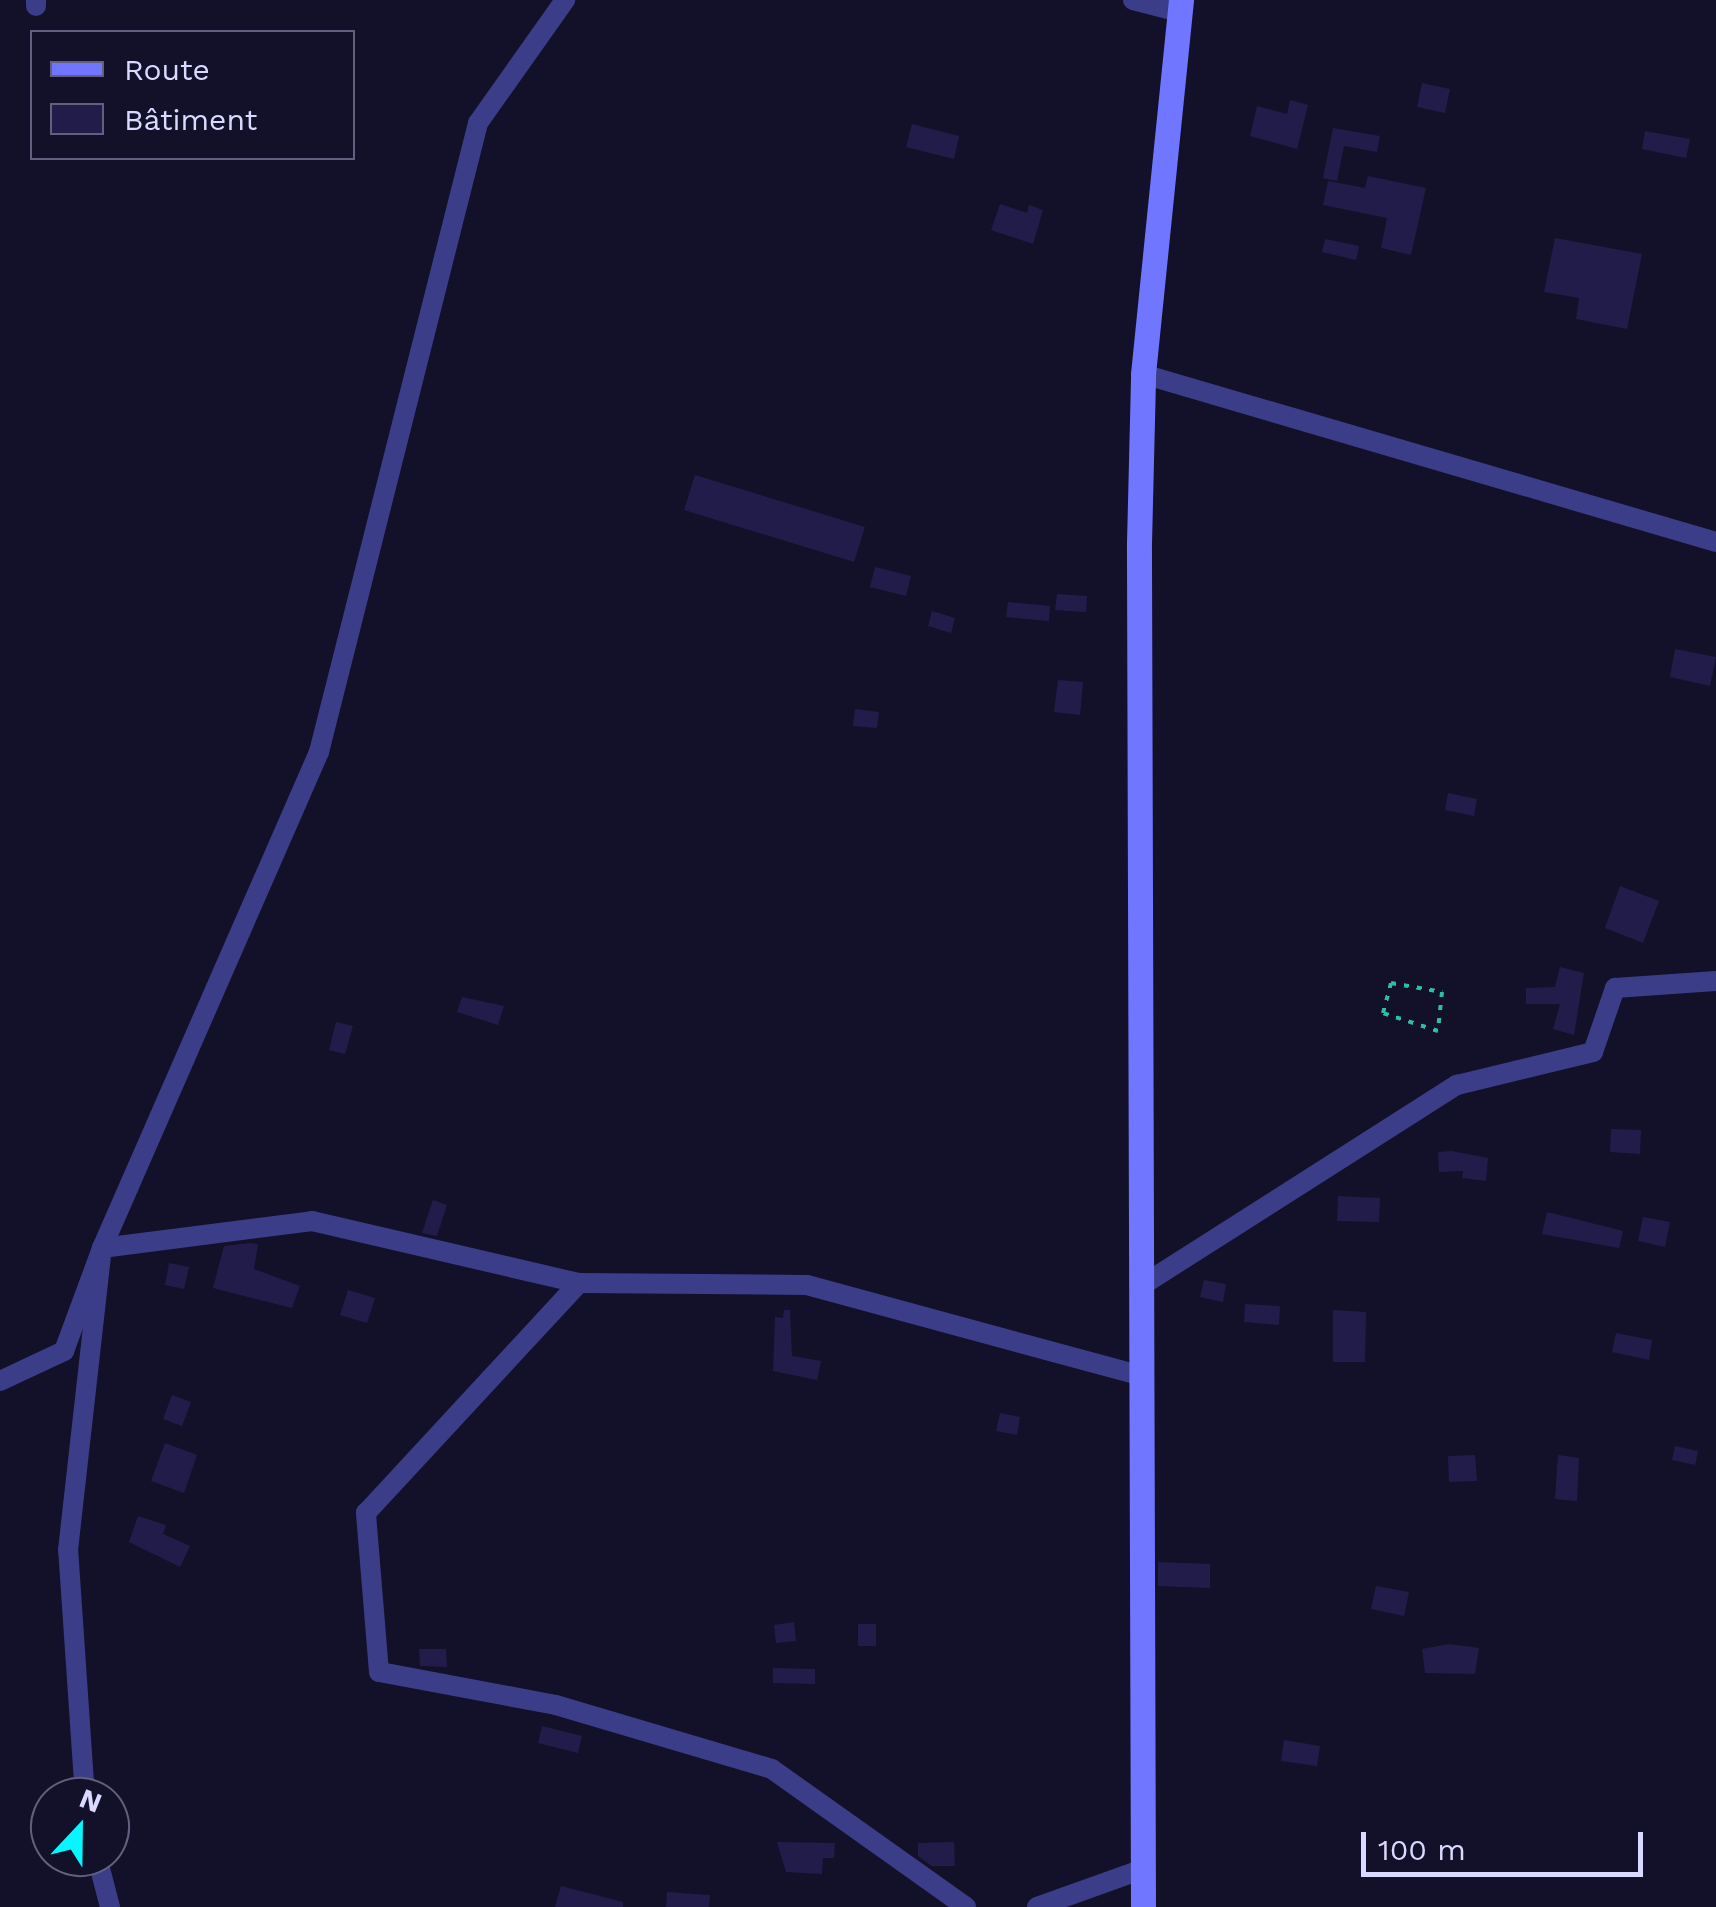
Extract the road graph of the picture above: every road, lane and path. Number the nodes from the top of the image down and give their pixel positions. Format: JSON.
{"nodes":[{"id":1,"x":564,"y":0,"type":"edge"},
{"id":2,"x":1133,"y":0,"type":"edge"},
{"id":3,"x":1180,"y":6,"type":"edge"},
{"id":4,"x":1143,"y":374,"type":"junction"},
{"id":5,"x":1716,"y":542,"type":"edge"},
{"id":6,"x":1716,"y":981,"type":"edge"},
{"id":7,"x":1442,"y":992,"type":"joint"},
{"id":8,"x":102,"y":1248,"type":"junction"},
{"id":9,"x":579,"y":1283,"type":"junction"},
{"id":10,"x":1142,"y":1286,"type":"junction"},
{"id":11,"x":1142,"y":1376,"type":"junction"},
{"id":12,"x":0,"y":1380,"type":"edge"},
{"id":13,"x":84,"y":1777,"type":"edge"},
{"id":14,"x":1143,"y":1869,"type":"junction"},
{"id":15,"x":102,"y":1877,"type":"edge"},
{"id":16,"x":110,"y":1907,"type":"edge"},
{"id":17,"x":966,"y":1907,"type":"edge"},
{"id":18,"x":1037,"y":1907,"type":"edge"},
{"id":19,"x":1143,"y":1907,"type":"edge"}],
"edges":[{"from":1,"to":8,"type":"street"},
{"from":2,"to":3,"type":"street"},
{"from":3,"to":4,"type":"main road"},
{"from":4,"to":5,"type":"street"},
{"from":4,"to":10,"type":"main road"},
{"from":6,"to":10,"type":"street"},
{"from":7,"to":7,"type":"path"},
{"from":8,"to":9,"type":"street"},
{"from":8,"to":12,"type":"street"},
{"from":8,"to":13,"type":"street"},
{"from":9,"to":11,"type":"street"},
{"from":9,"to":17,"type":"street"},
{"from":10,"to":11,"type":"main road"},
{"from":11,"to":14,"type":"main road"},
{"from":14,"to":18,"type":"street"},
{"from":14,"to":19,"type":"main road"},
{"from":15,"to":16,"type":"street"}]}
